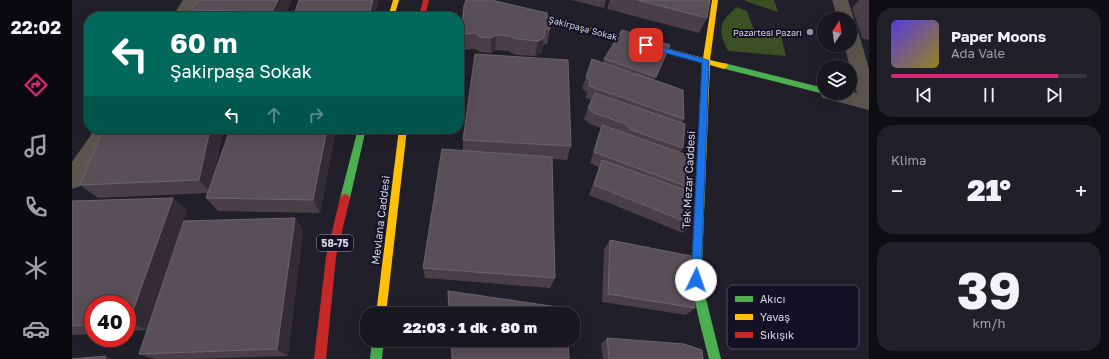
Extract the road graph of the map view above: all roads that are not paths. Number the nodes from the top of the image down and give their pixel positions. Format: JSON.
{"nodes":[{"id":1,"x":191,"y":0,"type":"edge"},
{"id":2,"x":396,"y":0,"type":"edge"},
{"id":3,"x":426,"y":0,"type":"edge"},
{"id":4,"x":482,"y":0,"type":"edge"},
{"id":5,"x":715,"y":0,"type":"edge"},
{"id":6,"x":840,"y":0,"type":"edge"},
{"id":7,"x":183,"y":12,"type":"edge"},
{"id":8,"x":392,"y":12,"type":"edge"},
{"id":9,"x":423,"y":12,"type":"edge"},
{"id":10,"x":844,"y":12,"type":"edge"},
{"id":11,"x":855,"y":52,"type":"edge"},
{"id":12,"x":706,"y":62,"type":"junction"},
{"id":13,"x":817,"y":90,"type":"edge"},
{"id":14,"x":857,"y":99,"type":"edge"},
{"id":15,"x":869,"y":102,"type":"edge"},
{"id":16,"x":103,"y":134,"type":"edge"},
{"id":17,"x":361,"y":134,"type":"edge"},
{"id":18,"x":402,"y":134,"type":"edge"},
{"id":19,"x":72,"y":180,"type":"edge"},
{"id":20,"x":382,"y":307,"type":"edge"},
{"id":21,"x":377,"y":347,"type":"edge"},
{"id":22,"x":320,"y":359,"type":"edge"},
{"id":23,"x":376,"y":359,"type":"edge"},
{"id":24,"x":715,"y":359,"type":"edge"}],
"edges":[{"from":1,"to":7,"type":"street"},
{"from":2,"to":8,"type":"street"},
{"from":3,"to":9,"type":"street"},
{"from":4,"to":12,"type":"street","name":"Şakirpaşa Sokak"},
{"from":5,"to":12,"type":"street","name":"Tek Mezar Caddesi"},
{"from":6,"to":10,"type":"street"},
{"from":11,"to":15,"type":"street"},
{"from":12,"to":13,"type":"street","name":"Şakirpaşa Sokak"},
{"from":12,"to":24,"type":"street","name":"Tek Mezar Caddesi"},
{"from":14,"to":15,"type":"street"},
{"from":16,"to":19,"type":"street"},
{"from":17,"to":22,"type":"street","number":"58-75"},
{"from":18,"to":20,"type":"street","name":"Mevlana Caddesi"},
{"from":21,"to":23,"type":"street"}]}
